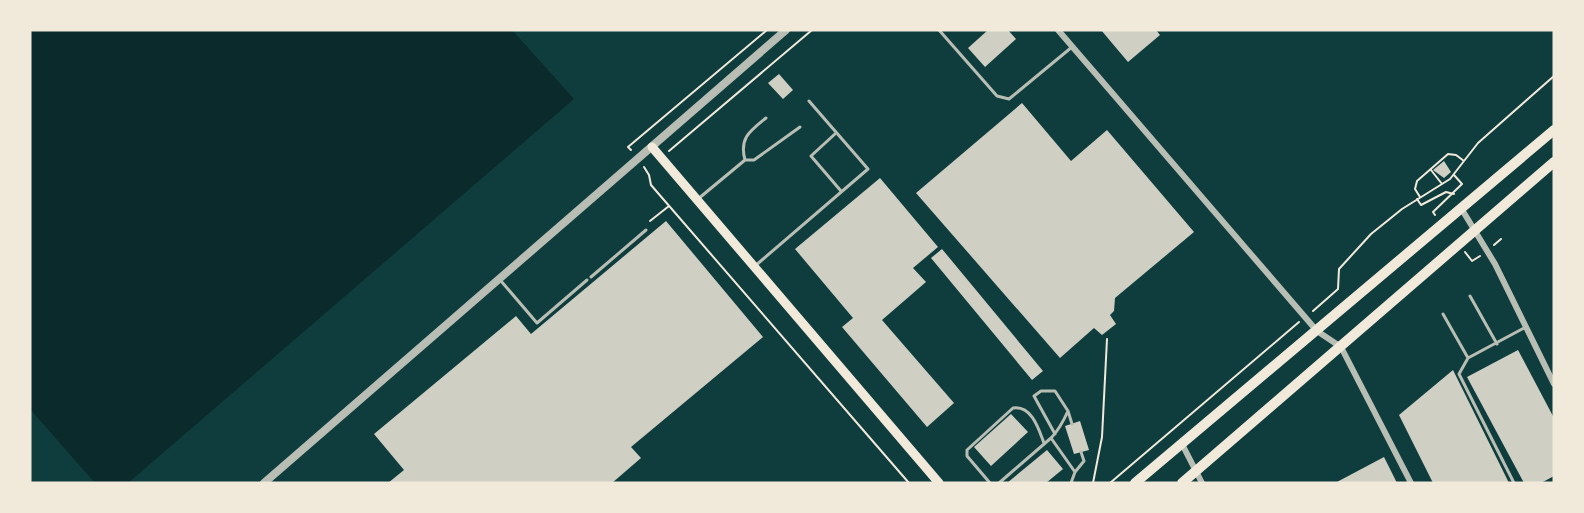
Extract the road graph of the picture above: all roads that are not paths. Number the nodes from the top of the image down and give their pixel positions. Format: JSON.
{"nodes":[{"id":1,"x":786,"y":30,"type":"edge"},
{"id":2,"x":939,"y":30,"type":"edge"},
{"id":3,"x":1058,"y":30,"type":"edge"},
{"id":4,"x":1072,"y":47,"type":"junction"},
{"id":5,"x":809,"y":101,"type":"dead end"},
{"id":6,"x":766,"y":118,"type":"dead end"},
{"id":7,"x":800,"y":128,"type":"dead end"},
{"id":8,"x":1554,"y":130,"type":"edge"},
{"id":9,"x":836,"y":133,"type":"junction"},
{"id":10,"x":652,"y":147,"type":"junction"},
{"id":11,"x":745,"y":160,"type":"junction"},
{"id":12,"x":1554,"y":162,"type":"edge"},
{"id":13,"x":841,"y":191,"type":"junction"},
{"id":14,"x":697,"y":200,"type":"junction"},
{"id":15,"x":1461,"y":208,"type":"junction"},
{"id":16,"x":646,"y":230,"type":"dead end"},
{"id":17,"x":1475,"y":231,"type":"junction"},
{"id":18,"x":754,"y":267,"type":"junction"},
{"id":19,"x":499,"y":279,"type":"junction"},
{"id":20,"x":1470,"y":296,"type":"dead end"},
{"id":21,"x":1443,"y":314,"type":"dead end"},
{"id":22,"x":1526,"y":327,"type":"junction"},
{"id":23,"x":1317,"y":332,"type":"junction"},
{"id":24,"x":1497,"y":344,"type":"junction"},
{"id":25,"x":1341,"y":347,"type":"junction"},
{"id":26,"x":1468,"y":358,"type":"junction"},
{"id":27,"x":1554,"y":384,"type":"edge"},
{"id":28,"x":1068,"y":411,"type":"junction"},
{"id":29,"x":1072,"y":424,"type":"dead end"},
{"id":30,"x":1056,"y":433,"type":"junction"},
{"id":31,"x":1051,"y":438,"type":"junction"},
{"id":32,"x":1044,"y":443,"type":"junction"},
{"id":33,"x":1182,"y":444,"type":"junction"},
{"id":34,"x":1081,"y":452,"type":"dead end"},
{"id":35,"x":1196,"y":470,"type":"junction"},
{"id":36,"x":1075,"y":471,"type":"junction"},
{"id":37,"x":264,"y":483,"type":"edge"},
{"id":38,"x":939,"y":483,"type":"edge"},
{"id":39,"x":990,"y":483,"type":"edge"},
{"id":40,"x":999,"y":483,"type":"edge"},
{"id":41,"x":1071,"y":483,"type":"edge"},
{"id":42,"x":1135,"y":483,"type":"edge"},
{"id":43,"x":1182,"y":483,"type":"edge"},
{"id":44,"x":1202,"y":483,"type":"edge"},
{"id":45,"x":1411,"y":483,"type":"edge"},
{"id":46,"x":1514,"y":483,"type":"edge"}],
"edges":[{"from":1,"to":10,"type":"street"},
{"from":2,"to":4,"type":"lane"},
{"from":3,"to":4,"type":"street"},
{"from":4,"to":23,"type":"street"},
{"from":5,"to":9,"type":"lane"},
{"from":6,"to":11,"type":"lane"},
{"from":7,"to":11,"type":"lane"},
{"from":8,"to":15,"type":"highway"},
{"from":9,"to":13,"type":"lane"},
{"from":9,"to":13,"type":"lane"},
{"from":10,"to":14,"type":"main road"},
{"from":10,"to":19,"type":"street"},
{"from":11,"to":14,"type":"lane"},
{"from":12,"to":17,"type":"highway"},
{"from":13,"to":18,"type":"lane"},
{"from":14,"to":18,"type":"main road"},
{"from":15,"to":17,"type":"street"},
{"from":15,"to":23,"type":"highway"},
{"from":16,"to":19,"type":"lane"},
{"from":17,"to":22,"type":"street"},
{"from":17,"to":25,"type":"highway"},
{"from":18,"to":38,"type":"main road"},
{"from":19,"to":37,"type":"street"},
{"from":20,"to":24,"type":"lane"},
{"from":21,"to":26,"type":"lane"},
{"from":22,"to":24,"type":"lane"},
{"from":22,"to":27,"type":"street"},
{"from":23,"to":25,"type":"street"},
{"from":23,"to":33,"type":"highway"},
{"from":24,"to":26,"type":"lane"},
{"from":25,"to":35,"type":"highway"},
{"from":25,"to":45,"type":"street"},
{"from":26,"to":46,"type":"lane"},
{"from":28,"to":29,"type":"lane"},
{"from":28,"to":30,"type":"lane"},
{"from":28,"to":30,"type":"lane"},
{"from":30,"to":31,"type":"lane"},
{"from":31,"to":32,"type":"lane"},
{"from":31,"to":36,"type":"lane"},
{"from":32,"to":39,"type":"lane"},
{"from":32,"to":40,"type":"lane"},
{"from":33,"to":35,"type":"street"},
{"from":33,"to":42,"type":"highway"},
{"from":34,"to":36,"type":"lane"},
{"from":35,"to":43,"type":"highway"},
{"from":35,"to":44,"type":"street"},
{"from":36,"to":41,"type":"lane"}]}
